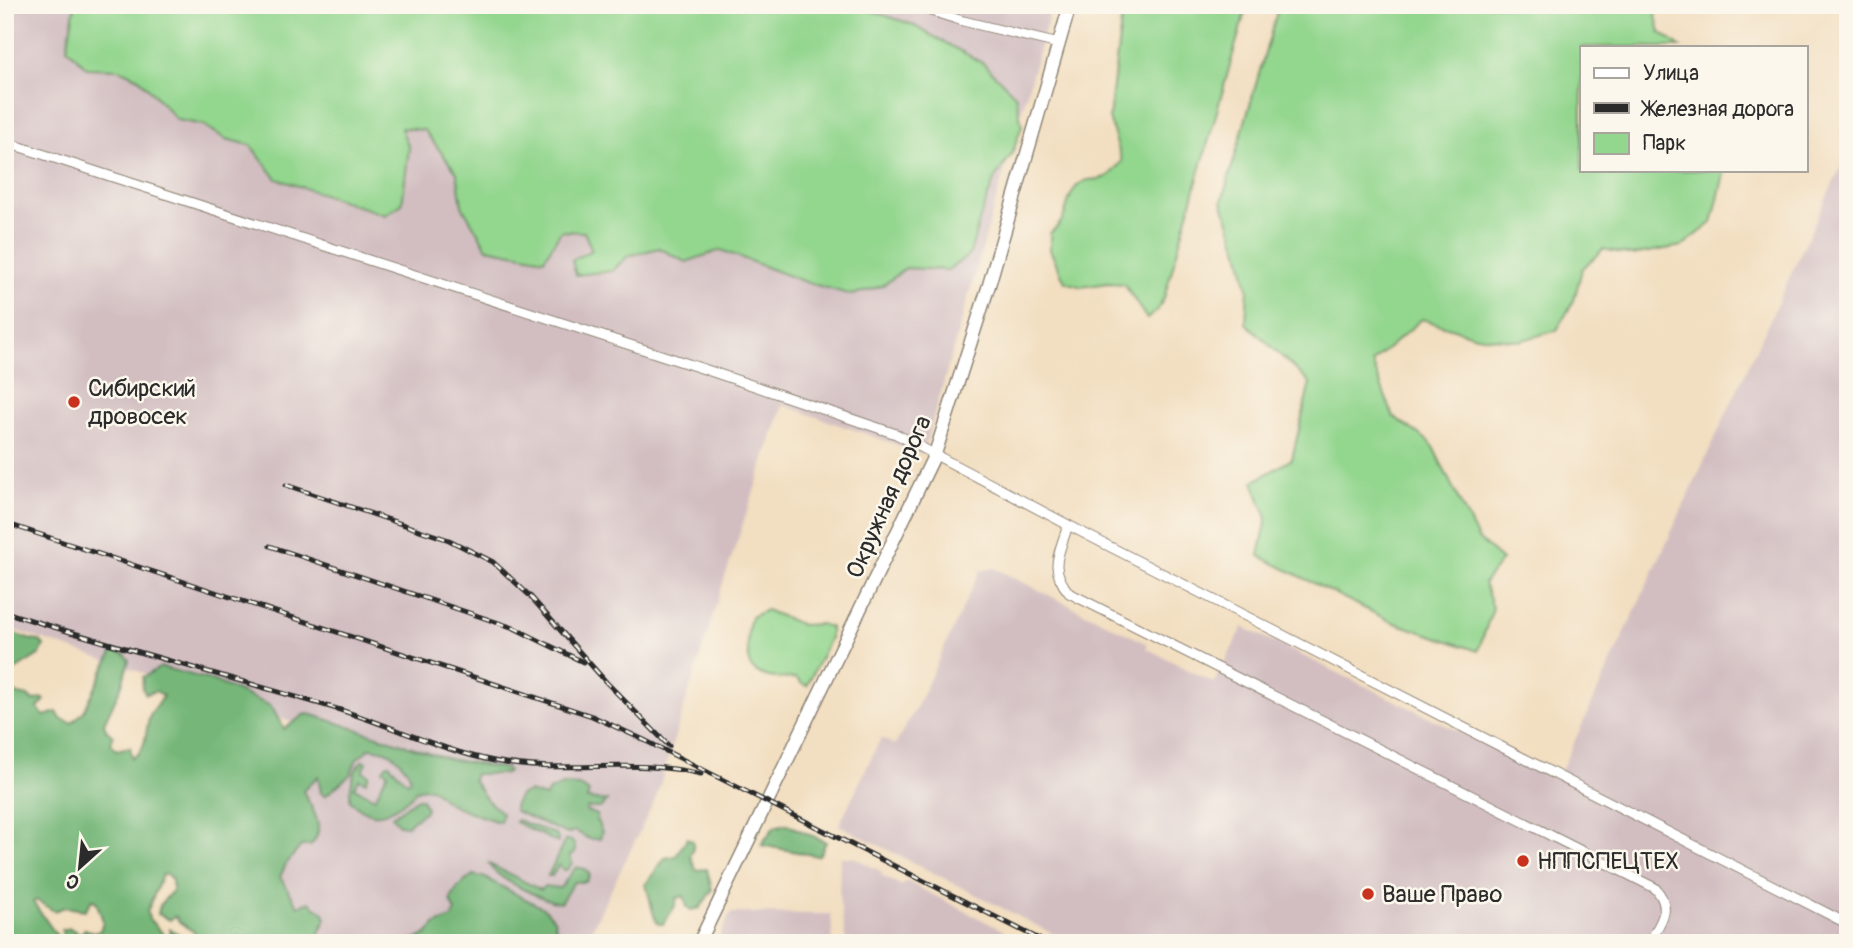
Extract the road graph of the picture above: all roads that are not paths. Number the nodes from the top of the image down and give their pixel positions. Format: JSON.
{"nodes":[{"id":1,"x":912,"y":5,"type":"edge"},
{"id":2,"x":1070,"y":5,"type":"edge"},
{"id":3,"x":1059,"y":44,"type":"junction"},
{"id":4,"x":5,"y":142,"type":"edge"},
{"id":5,"x":935,"y":454,"type":"junction"},
{"id":6,"x":1068,"y":525,"type":"junction"},
{"id":7,"x":1848,"y":923,"type":"edge"},
{"id":8,"x":699,"y":943,"type":"edge"},
{"id":9,"x":1649,"y":943,"type":"edge"}],
"edges":[{"from":1,"to":3,"type":"street"},
{"from":2,"to":3,"type":"main road","name":"Окружная дорога"},
{"from":3,"to":5,"type":"main road","name":"Окружная дорога"},
{"from":4,"to":5,"type":"street"},
{"from":5,"to":6,"type":"street"},
{"from":5,"to":8,"type":"main road","name":"Окружная дорога"},
{"from":6,"to":7,"type":"street"},
{"from":6,"to":9,"type":"street"}]}
